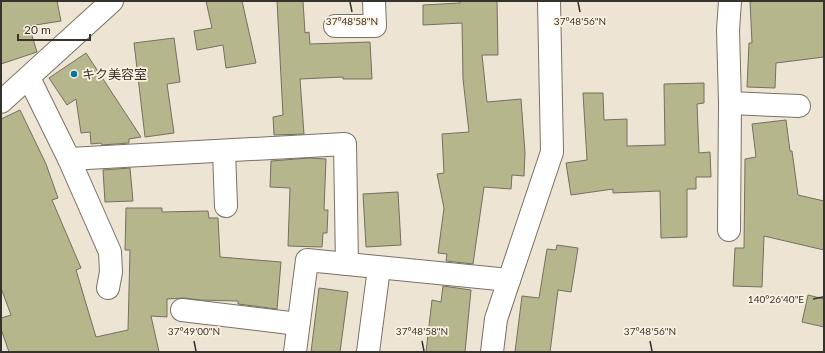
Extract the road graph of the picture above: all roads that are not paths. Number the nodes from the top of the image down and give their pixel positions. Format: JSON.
{"nodes":[{"id":1,"x":112,"y":1,"type":"edge"},
{"id":2,"x":374,"y":1,"type":"edge"},
{"id":3,"x":550,"y":1,"type":"edge"},
{"id":4,"x":730,"y":1,"type":"edge"},
{"id":5,"x":335,"y":26,"type":"dead end"},
{"id":6,"x":29,"y":78,"type":"junction"},
{"id":7,"x":1,"y":102,"type":"edge"},
{"id":8,"x":730,"y":103,"type":"junction"},
{"id":9,"x":799,"y":106,"type":"dead end"},
{"id":10,"x":224,"y":151,"type":"junction"},
{"id":11,"x":69,"y":159,"type":"junction"},
{"id":12,"x":226,"y":206,"type":"dead end"},
{"id":13,"x":729,"y":230,"type":"dead end"},
{"id":14,"x":347,"y":264,"type":"junction"},
{"id":15,"x":380,"y":268,"type":"junction"},
{"id":16,"x":509,"y":280,"type":"junction"},
{"id":17,"x":108,"y":288,"type":"dead end"},
{"id":18,"x":182,"y":310,"type":"dead end"},
{"id":19,"x":298,"y":324,"type":"junction"},
{"id":20,"x":295,"y":352,"type":"edge"},
{"id":21,"x":368,"y":352,"type":"edge"},
{"id":22,"x":492,"y":352,"type":"edge"}],
"edges":[{"from":1,"to":6,"type":"street"},
{"from":2,"to":5,"type":"street"},
{"from":3,"to":16,"type":"street"},
{"from":4,"to":8,"type":"street"},
{"from":6,"to":7,"type":"street"},
{"from":6,"to":11,"type":"street"},
{"from":8,"to":9,"type":"street"},
{"from":8,"to":13,"type":"street"},
{"from":10,"to":11,"type":"street"},
{"from":10,"to":12,"type":"street"},
{"from":10,"to":14,"type":"street"},
{"from":11,"to":17,"type":"street"},
{"from":14,"to":15,"type":"street"},
{"from":14,"to":19,"type":"street"},
{"from":15,"to":16,"type":"street"},
{"from":15,"to":21,"type":"street"},
{"from":16,"to":22,"type":"street"},
{"from":18,"to":19,"type":"street"},
{"from":19,"to":20,"type":"street"}]}
